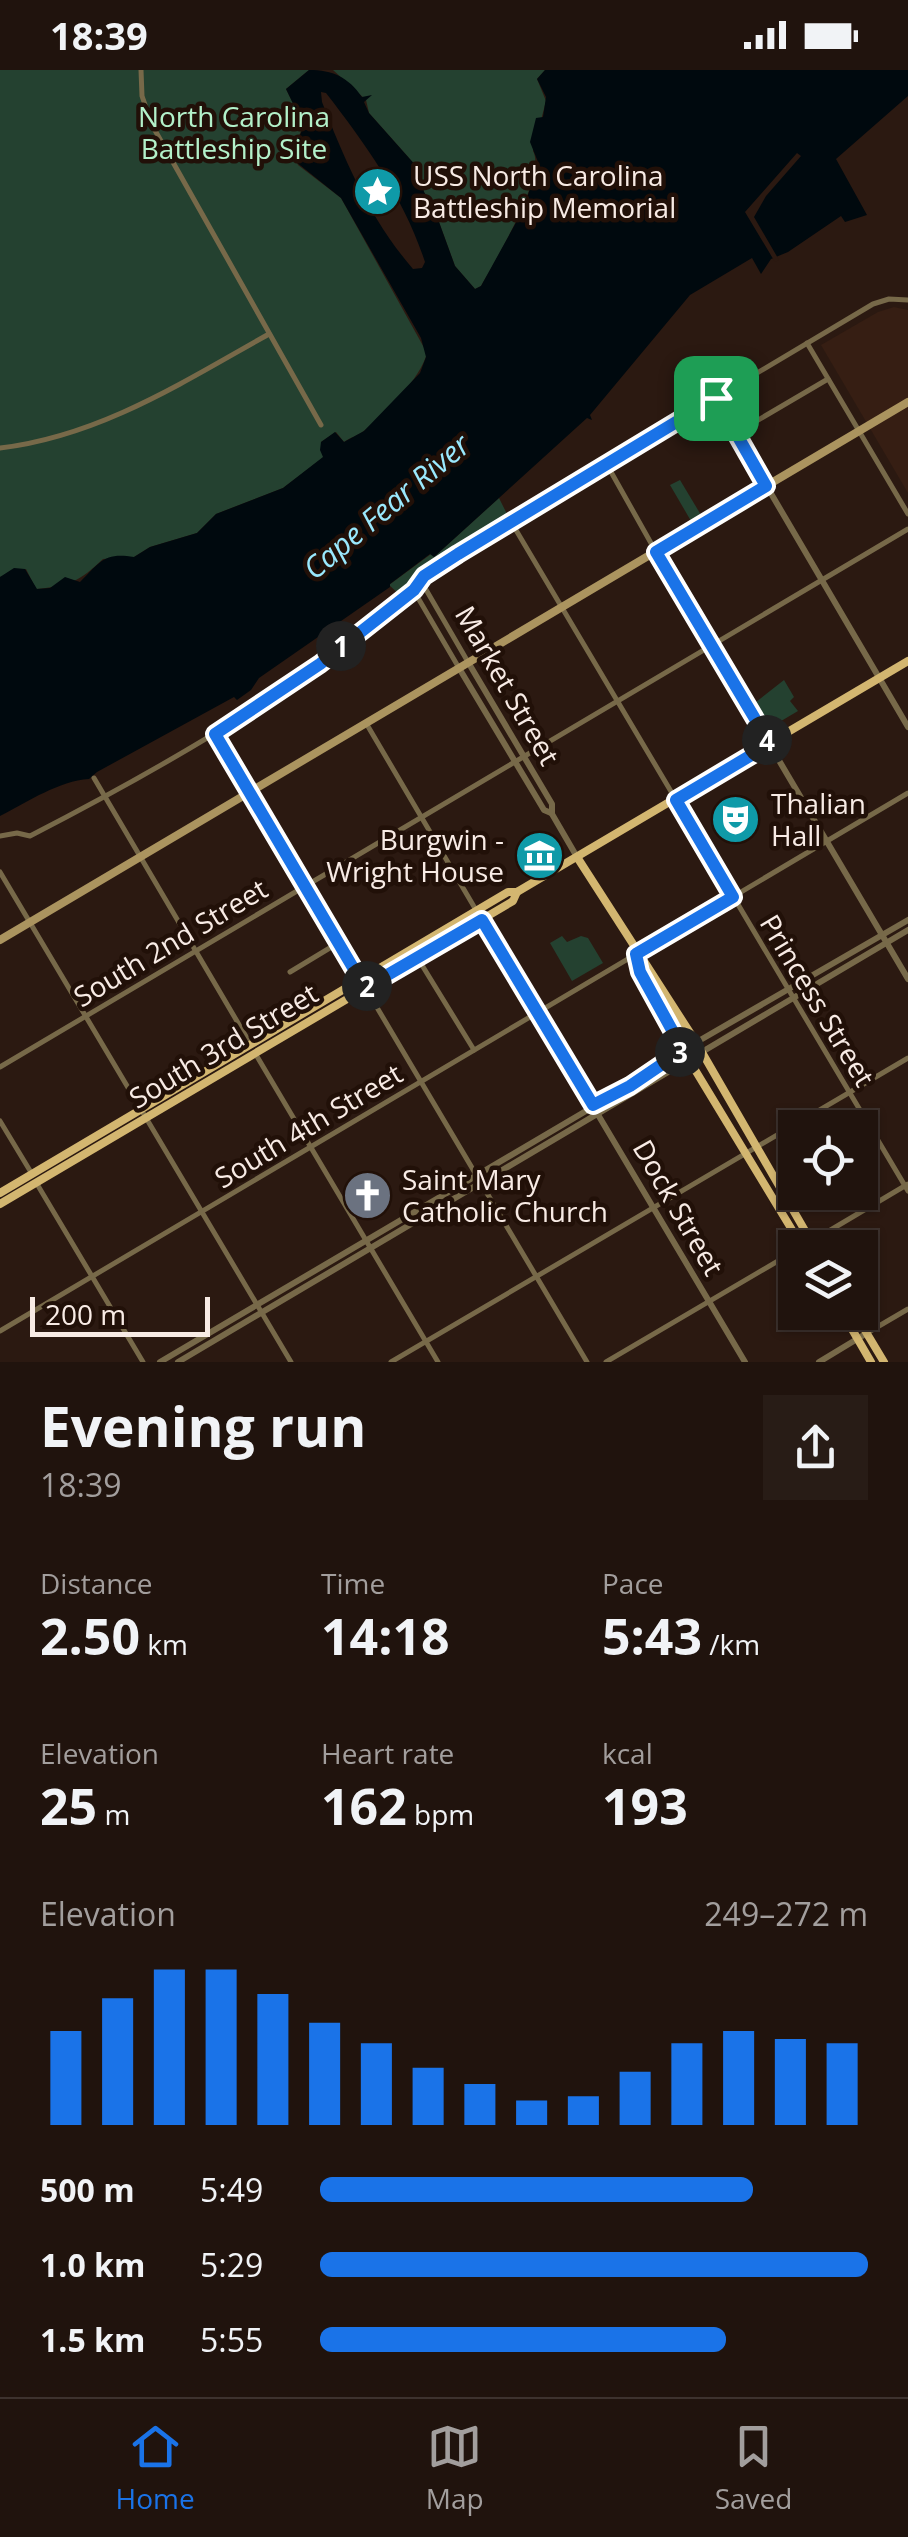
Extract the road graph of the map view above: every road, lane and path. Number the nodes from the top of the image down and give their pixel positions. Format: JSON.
{"nodes":[{"id":1,"x":141,"y":70,"type":"edge"},
{"id":2,"x":908,"y":300,"type":"edge"},
{"id":3,"x":269,"y":334,"type":"junction"},
{"id":4,"x":808,"y":343,"type":"junction"},
{"id":5,"x":828,"y":378,"type":"junction"},
{"id":6,"x":716,"y":398,"type":"junction"},
{"id":7,"x":908,"y":402,"type":"edge"},
{"id":8,"x":321,"y":425,"type":"dead end"},
{"id":9,"x":858,"y":432,"type":"junction"},
{"id":10,"x":736,"y":433,"type":"junction"},
{"id":11,"x":0,"y":448,"type":"edge"},
{"id":12,"x":606,"y":463,"type":"junction"},
{"id":13,"x":766,"y":486,"type":"junction"},
{"id":14,"x":908,"y":514,"type":"edge"},
{"id":15,"x":510,"y":520,"type":"junction"},
{"id":16,"x":908,"y":529,"type":"edge"},
{"id":17,"x":656,"y":552,"type":"junction"},
{"id":18,"x":421,"y":580,"type":"junction"},
{"id":19,"x":822,"y":582,"type":"junction"},
{"id":20,"x":414,"y":590,"type":"junction"},
{"id":21,"x":562,"y":607,"type":"junction"},
{"id":22,"x":711,"y":645,"type":"junction"},
{"id":23,"x":908,"y":661,"type":"edge"},
{"id":24,"x":468,"y":662,"type":"junction"},
{"id":25,"x":459,"y":668,"type":"junction"},
{"id":26,"x":879,"y":678,"type":"junction"},
{"id":27,"x":618,"y":701,"type":"junction"},
{"id":28,"x":366,"y":722,"type":"junction"},
{"id":29,"x":908,"y":728,"type":"edge"},
{"id":30,"x":215,"y":734,"type":"junction"},
{"id":31,"x":770,"y":744,"type":"junction"},
{"id":32,"x":524,"y":756,"type":"junction"},
{"id":33,"x":515,"y":761,"type":"junction"},
{"id":34,"x":94,"y":778,"type":"dead end"},
{"id":35,"x":249,"y":792,"type":"junction"},
{"id":36,"x":908,"y":793,"type":"edge"},
{"id":37,"x":104,"y":798,"type":"junction"},
{"id":38,"x":676,"y":800,"type":"junction"},
{"id":39,"x":552,"y":814,"type":"junction"},
{"id":40,"x":422,"y":816,"type":"junction"},
{"id":41,"x":0,"y":836,"type":"edge"},
{"id":42,"x":826,"y":841,"type":"junction"},
{"id":43,"x":577,"y":857,"type":"junction"},
{"id":44,"x":139,"y":858,"type":"junction"},
{"id":45,"x":0,"y":872,"type":"edge"},
{"id":46,"x":304,"y":886,"type":"junction"},
{"id":47,"x":733,"y":897,"type":"junction"},
{"id":48,"x":479,"y":915,"type":"junction"},
{"id":49,"x":908,"y":920,"type":"edge"},
{"id":50,"x":30,"y":922,"type":"junction"},
{"id":51,"x":908,"y":930,"type":"edge"},
{"id":52,"x":884,"y":939,"type":"junction"},
{"id":53,"x":0,"y":940,"type":"edge"},
{"id":54,"x":338,"y":943,"type":"junction"},
{"id":55,"x":195,"y":951,"type":"junction"},
{"id":56,"x":636,"y":954,"type":"junction"},
{"id":57,"x":418,"y":957,"type":"junction"},
{"id":58,"x":290,"y":972,"type":"dead end"},
{"id":59,"x":908,"y":979,"type":"edge"},
{"id":60,"x":363,"y":984,"type":"junction"},
{"id":61,"x":791,"y":994,"type":"junction"},
{"id":62,"x":538,"y":1012,"type":"junction"},
{"id":63,"x":86,"y":1016,"type":"junction"},
{"id":64,"x":696,"y":1042,"type":"junction"},
{"id":65,"x":253,"y":1049,"type":"junction"},
{"id":66,"x":474,"y":1050,"type":"junction"},
{"id":67,"x":683,"y":1050,"type":"junction"},
{"id":68,"x":703,"y":1054,"type":"junction"},
{"id":69,"x":908,"y":1058,"type":"edge"},
{"id":70,"x":691,"y":1061,"type":"junction"},
{"id":71,"x":0,"y":1067,"type":"edge"},
{"id":72,"x":420,"y":1082,"type":"junction"},
{"id":73,"x":849,"y":1092,"type":"junction"},
{"id":74,"x":595,"y":1109,"type":"junction"},
{"id":75,"x":144,"y":1114,"type":"junction"},
{"id":76,"x":0,"y":1121,"type":"edge"},
{"id":77,"x":311,"y":1147,"type":"junction"},
{"id":78,"x":750,"y":1149,"type":"junction"},
{"id":79,"x":34,"y":1178,"type":"junction"},
{"id":80,"x":478,"y":1178,"type":"junction"},
{"id":81,"x":907,"y":1187,"type":"edge"},
{"id":82,"x":0,"y":1193,"type":"edge"},
{"id":83,"x":0,"y":1204,"type":"edge"},
{"id":84,"x":653,"y":1206,"type":"junction"},
{"id":85,"x":202,"y":1212,"type":"junction"},
{"id":86,"x":795,"y":1230,"type":"edge"},
{"id":87,"x":833,"y":1230,"type":"edge"},
{"id":88,"x":368,"y":1244,"type":"junction"},
{"id":89,"x":778,"y":1262,"type":"edge"},
{"id":90,"x":92,"y":1276,"type":"junction"},
{"id":91,"x":536,"y":1276,"type":"junction"},
{"id":92,"x":709,"y":1302,"type":"junction"},
{"id":93,"x":259,"y":1309,"type":"junction"},
{"id":94,"x":908,"y":1310,"type":"edge"},
{"id":95,"x":857,"y":1330,"type":"edge"},
{"id":96,"x":860,"y":1330,"type":"edge"},
{"id":97,"x":0,"y":1331,"type":"edge"},
{"id":98,"x":862,"y":1336,"type":"junction"},
{"id":99,"x":426,"y":1342,"type":"junction"},
{"id":100,"x":143,"y":1362,"type":"edge"},
{"id":101,"x":160,"y":1362,"type":"edge"},
{"id":102,"x":178,"y":1362,"type":"edge"},
{"id":103,"x":290,"y":1362,"type":"edge"},
{"id":104,"x":391,"y":1362,"type":"edge"},
{"id":105,"x":438,"y":1362,"type":"edge"},
{"id":106,"x":587,"y":1362,"type":"edge"},
{"id":107,"x":606,"y":1362,"type":"edge"},
{"id":108,"x":745,"y":1362,"type":"edge"},
{"id":109,"x":818,"y":1362,"type":"edge"},
{"id":110,"x":872,"y":1362,"type":"edge"},
{"id":111,"x":884,"y":1362,"type":"edge"}],
"edges":[{"from":1,"to":3,"type":"street"},
{"from":2,"to":4,"type":"street"},
{"from":3,"to":8,"type":"street"},
{"from":3,"to":11,"type":"street"},
{"from":4,"to":5,"type":"street"},
{"from":4,"to":6,"type":"street"},
{"from":5,"to":9,"type":"street"},
{"from":5,"to":10,"type":"street"},
{"from":6,"to":10,"type":"street"},
{"from":6,"to":12,"type":"street"},
{"from":7,"to":9,"type":"main road"},
{"from":9,"to":13,"type":"main road"},
{"from":9,"to":14,"type":"street"},
{"from":10,"to":13,"type":"street"},
{"from":12,"to":15,"type":"street"},
{"from":12,"to":17,"type":"street"},
{"from":13,"to":17,"type":"main road"},
{"from":13,"to":19,"type":"street"},
{"from":15,"to":18,"type":"street"},
{"from":15,"to":21,"type":"street","name":"Princess Street"},
{"from":16,"to":19,"type":"street","name":"South 2nd Street"},
{"from":17,"to":21,"type":"main road"},
{"from":17,"to":22,"type":"street"},
{"from":18,"to":20,"type":"street"},
{"from":18,"to":24,"type":"street","name":"Market Street"},
{"from":19,"to":22,"type":"street","name":"South 2nd Street"},
{"from":19,"to":26,"type":"street"},
{"from":20,"to":25,"type":"street","name":"Market Street"},
{"from":20,"to":30,"type":"street"},
{"from":21,"to":24,"type":"main road"},
{"from":21,"to":27,"type":"street","name":"Princess Street"},
{"from":22,"to":27,"type":"street","name":"South 2nd Street"},
{"from":22,"to":31,"type":"street"},
{"from":23,"to":26,"type":"main road","name":"South 3rd Street"},
{"from":24,"to":25,"type":"main road"},
{"from":24,"to":32,"type":"street","name":"Market Street"},
{"from":25,"to":28,"type":"main road"},
{"from":25,"to":33,"type":"street","name":"Market Street"},
{"from":26,"to":29,"type":"street"},
{"from":26,"to":31,"type":"main road","name":"South 3rd Street"},
{"from":27,"to":32,"type":"street","name":"South 2nd Street"},
{"from":27,"to":38,"type":"street","name":"Princess Street"},
{"from":28,"to":35,"type":"main road"},
{"from":28,"to":40,"type":"street","name":"Dock Street"},
{"from":30,"to":35,"type":"street"},
{"from":30,"to":37,"type":"street"},
{"from":31,"to":38,"type":"main road","name":"South 3rd Street"},
{"from":31,"to":42,"type":"street"},
{"from":32,"to":33,"type":"street","name":"South 2nd Street"},
{"from":32,"to":39,"type":"street","name":"Market Street"},
{"from":33,"to":39,"type":"street","name":"Market Street"},
{"from":33,"to":40,"type":"street","name":"South 2nd Street"},
{"from":34,"to":37,"type":"street"},
{"from":35,"to":44,"type":"main road"},
{"from":35,"to":46,"type":"street"},
{"from":36,"to":42,"type":"street","name":"South 4th Street"},
{"from":37,"to":41,"type":"street"},
{"from":37,"to":44,"type":"street"},
{"from":38,"to":43,"type":"main road","name":"South 3rd Street"},
{"from":38,"to":47,"type":"street","name":"Princess Street"},
{"from":39,"to":43,"type":"street","name":"Market Street"},
{"from":40,"to":46,"type":"street","name":"South 2nd Street"},
{"from":40,"to":48,"type":"street","name":"Dock Street"},
{"from":42,"to":47,"type":"street","name":"South 4th Street"},
{"from":42,"to":52,"type":"street"},
{"from":43,"to":48,"type":"main road","name":"South 3rd Street"},
{"from":43,"to":56,"type":"main road","name":"Market Street"},
{"from":44,"to":50,"type":"main road"},
{"from":44,"to":55,"type":"street"},
{"from":45,"to":50,"type":"street"},
{"from":46,"to":54,"type":"street"},
{"from":46,"to":55,"type":"street","name":"South 2nd Street"},
{"from":47,"to":56,"type":"street","name":"South 4th Street"},
{"from":47,"to":61,"type":"street","name":"Princess Street"},
{"from":48,"to":57,"type":"main road","name":"South 3rd Street"},
{"from":48,"to":60,"type":"main road","name":"South 3rd Street"},
{"from":48,"to":62,"type":"street","name":"Dock Street"},
{"from":49,"to":52,"type":"street"},
{"from":50,"to":53,"type":"main road"},
{"from":50,"to":63,"type":"street"},
{"from":51,"to":52,"type":"street"},
{"from":52,"to":59,"type":"street"},
{"from":52,"to":61,"type":"street"},
{"from":54,"to":58,"type":"street"},
{"from":54,"to":60,"type":"street"},
{"from":55,"to":63,"type":"street","name":"South 2nd Street"},
{"from":55,"to":65,"type":"street"},
{"from":56,"to":62,"type":"street","name":"South 4th Street"},
{"from":56,"to":64,"type":"main road","name":"Market Street"},
{"from":56,"to":67,"type":"main road","name":"Market Street"},
{"from":57,"to":60,"type":"main road","name":"South 3rd Street"},
{"from":57,"to":66,"type":"street"},
{"from":60,"to":65,"type":"main road","name":"South 3rd Street"},
{"from":60,"to":72,"type":"street"},
{"from":61,"to":64,"type":"street"},
{"from":61,"to":68,"type":"street"},
{"from":61,"to":73,"type":"street","name":"Princess Street"},
{"from":62,"to":66,"type":"street","name":"South 4th Street"},
{"from":62,"to":74,"type":"street","name":"Dock Street"},
{"from":63,"to":71,"type":"street","name":"South 2nd Street"},
{"from":63,"to":75,"type":"street"},
{"from":64,"to":67,"type":"street"},
{"from":64,"to":68,"type":"main road","name":"Market Street"},
{"from":65,"to":75,"type":"main road","name":"South 3rd Street"},
{"from":65,"to":77,"type":"street"},
{"from":66,"to":72,"type":"street","name":"South 4th Street"},
{"from":67,"to":70,"type":"main road","name":"Market Street"},
{"from":67,"to":74,"type":"street"},
{"from":68,"to":70,"type":"street"},
{"from":68,"to":78,"type":"main road","name":"Market Street"},
{"from":69,"to":73,"type":"street"},
{"from":70,"to":74,"type":"street"},
{"from":70,"to":78,"type":"main road","name":"Market Street"},
{"from":72,"to":77,"type":"street","name":"South 4th Street"},
{"from":72,"to":80,"type":"street"},
{"from":73,"to":78,"type":"street"},
{"from":73,"to":81,"type":"street","name":"Princess Street"},
{"from":74,"to":80,"type":"street"},
{"from":74,"to":84,"type":"street","name":"Dock Street"},
{"from":75,"to":79,"type":"main road","name":"South 3rd Street"},
{"from":75,"to":85,"type":"street"},
{"from":76,"to":79,"type":"street"},
{"from":77,"to":85,"type":"street","name":"South 4th Street"},
{"from":77,"to":88,"type":"street"},
{"from":78,"to":84,"type":"street"},
{"from":78,"to":86,"type":"main road","name":"Market Street"},
{"from":79,"to":82,"type":"main road","name":"South 3rd Street"},
{"from":79,"to":83,"type":"main road","name":"South 3rd Street"},
{"from":79,"to":90,"type":"street"},
{"from":80,"to":88,"type":"street"},
{"from":80,"to":91,"type":"street"},
{"from":81,"to":87,"type":"street"},
{"from":84,"to":91,"type":"street"},
{"from":84,"to":92,"type":"street","name":"Dock Street"},
{"from":85,"to":90,"type":"street","name":"South 4th Street"},
{"from":85,"to":93,"type":"street"},
{"from":88,"to":93,"type":"street"},
{"from":88,"to":99,"type":"street"},
{"from":89,"to":92,"type":"street"},
{"from":90,"to":97,"type":"street","name":"South 4th Street"},
{"from":90,"to":100,"type":"street"},
{"from":91,"to":99,"type":"street"},
{"from":91,"to":106,"type":"street"},
{"from":92,"to":107,"type":"street"},
{"from":92,"to":108,"type":"street","name":"Dock Street"},
{"from":93,"to":101,"type":"street"},
{"from":93,"to":102,"type":"street"},
{"from":93,"to":103,"type":"street"},
{"from":94,"to":98,"type":"street"},
{"from":95,"to":98,"type":"main road"},
{"from":96,"to":98,"type":"main road"},
{"from":98,"to":109,"type":"street"},
{"from":98,"to":110,"type":"main road"},
{"from":98,"to":111,"type":"main road"},
{"from":99,"to":104,"type":"street"},
{"from":99,"to":105,"type":"street"}]}
